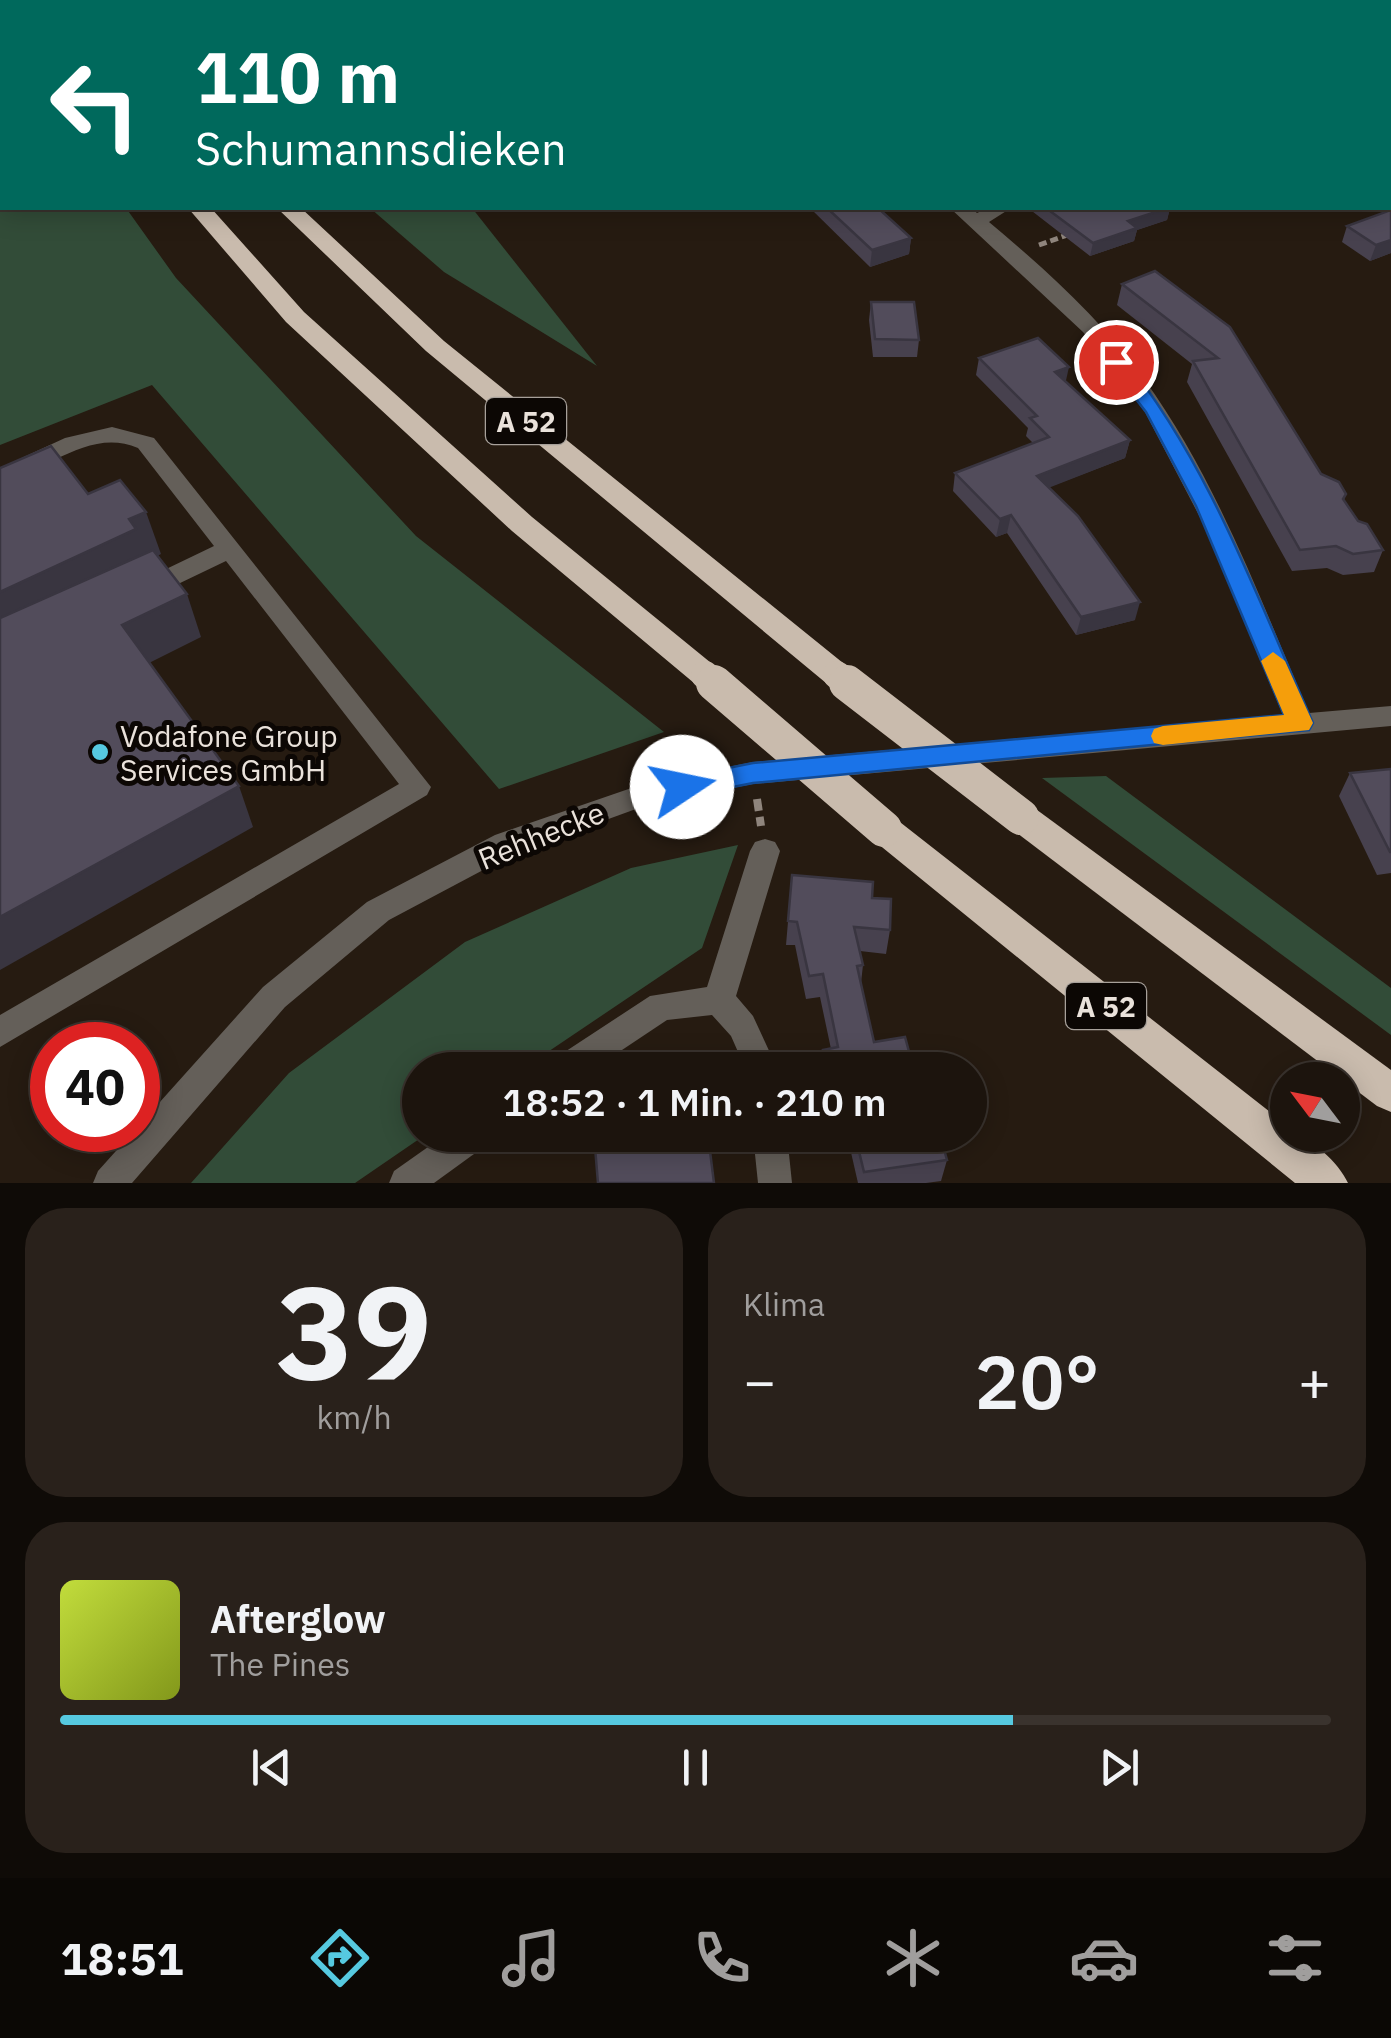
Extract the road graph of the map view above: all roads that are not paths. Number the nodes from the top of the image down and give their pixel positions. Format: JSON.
{"nodes":[{"id":1,"x":202,"y":210,"type":"edge"},
{"id":2,"x":290,"y":210,"type":"edge"},
{"id":3,"x":968,"y":214,"type":"edge"},
{"id":4,"x":0,"y":478,"type":"edge"},
{"id":5,"x":230,"y":549,"type":"junction"},
{"id":6,"x":124,"y":600,"type":"edge"},
{"id":7,"x":1391,"y":716,"type":"edge"},
{"id":8,"x":1300,"y":723,"type":"junction"},
{"id":9,"x":765,"y":852,"type":"road end"},
{"id":10,"x":720,"y":1000,"type":"junction"},
{"id":11,"x":0,"y":1032,"type":"edge"},
{"id":12,"x":592,"y":1052,"type":"edge"},
{"id":13,"x":754,"y":1052,"type":"edge"},
{"id":14,"x":1391,"y":1093,"type":"edge"},
{"id":15,"x":449,"y":1152,"type":"edge"},
{"id":16,"x":772,"y":1152,"type":"edge"},
{"id":17,"x":110,"y":1183,"type":"edge"},
{"id":18,"x":406,"y":1183,"type":"edge"},
{"id":19,"x":775,"y":1183,"type":"edge"},
{"id":20,"x":1327,"y":1183,"type":"edge"}],
"edges":[{"from":1,"to":20,"type":"highway","number":"A 52","bridge":true},
{"from":2,"to":14,"type":"highway","number":"A 52","bridge":true},
{"from":3,"to":8,"type":"street"},
{"from":4,"to":5,"type":"street"},
{"from":5,"to":6,"type":"street"},
{"from":5,"to":11,"type":"street"},
{"from":7,"to":8,"type":"street","name":"Rehhecke"},
{"from":8,"to":17,"type":"street","name":"Rehhecke"},
{"from":9,"to":10,"type":"street"},
{"from":10,"to":12,"type":"street"},
{"from":10,"to":13,"type":"street"},
{"from":15,"to":18,"type":"street"},
{"from":16,"to":19,"type":"street"}]}
